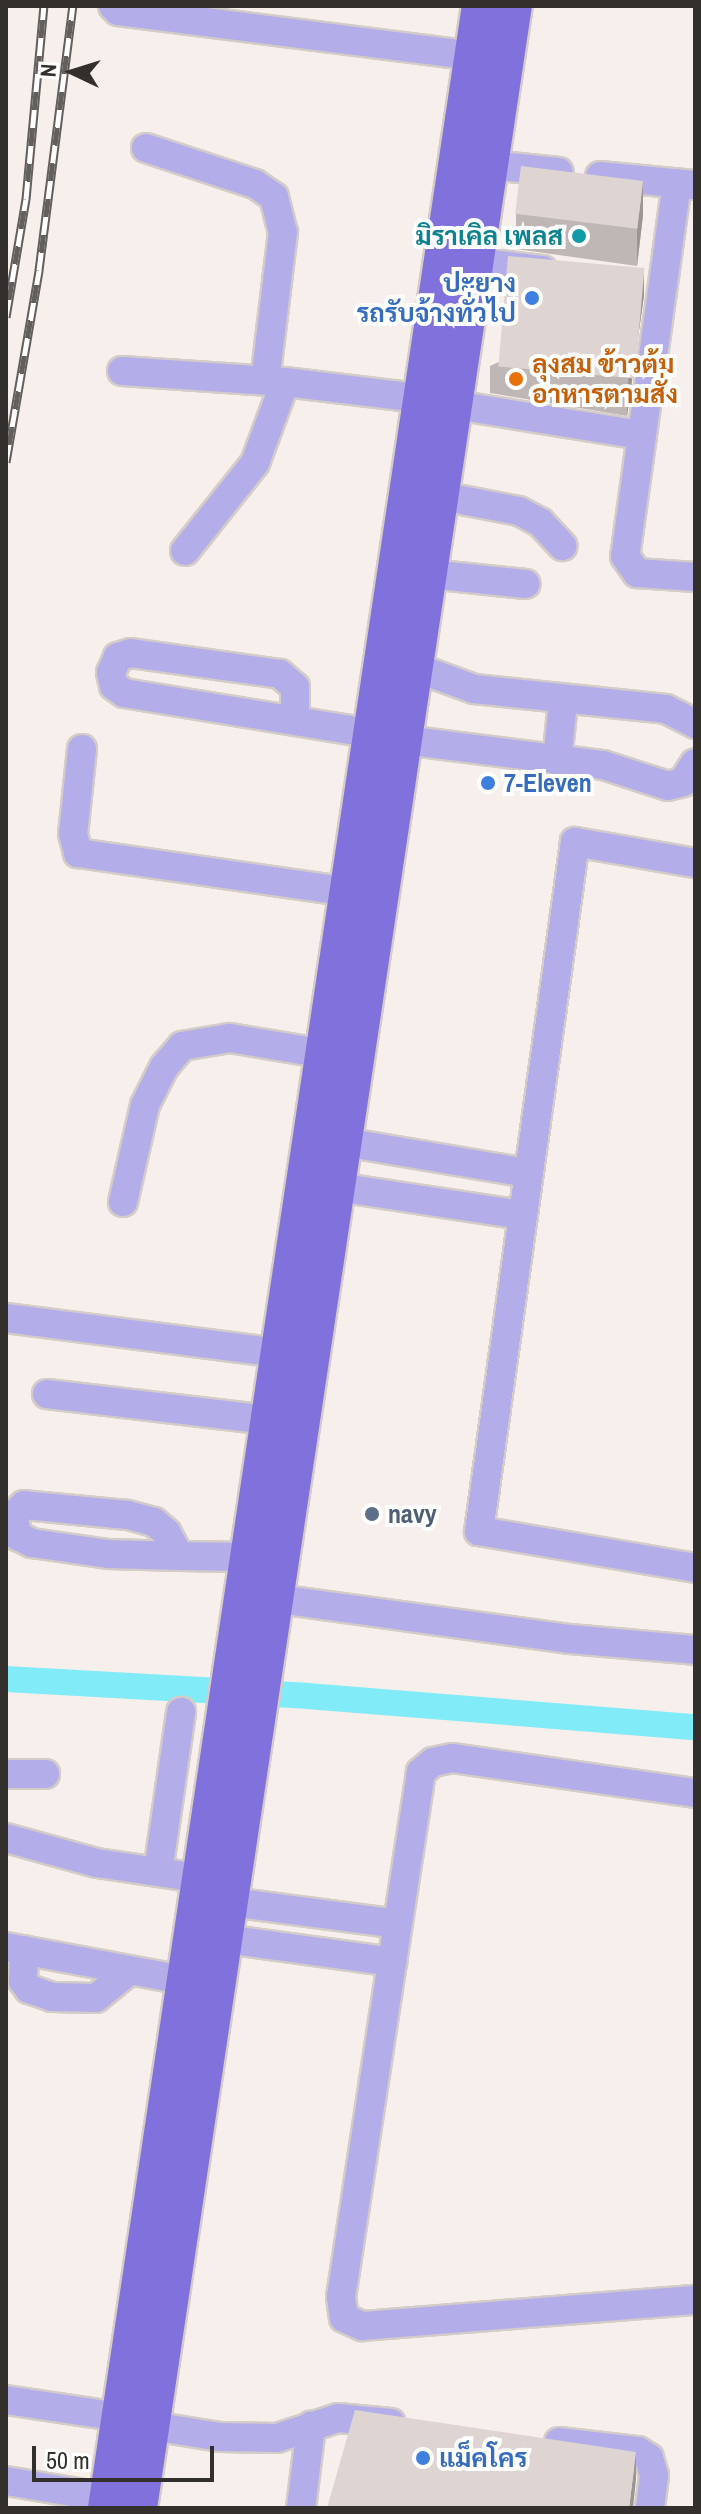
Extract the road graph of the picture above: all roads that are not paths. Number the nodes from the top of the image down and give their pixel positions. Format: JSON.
{"nodes":[{"id":1,"x":113,"y":6,"type":"edge"},
{"id":2,"x":480,"y":6,"type":"edge"},
{"id":3,"x":514,"y":6,"type":"edge"},
{"id":4,"x":217,"y":14,"type":"edge"},
{"id":5,"x":490,"y":57,"type":"junction"},
{"id":6,"x":146,"y":148,"type":"dead end"},
{"id":7,"x":491,"y":165,"type":"junction"},
{"id":8,"x":686,"y":184,"type":"edge"},
{"id":9,"x":475,"y":262,"type":"junction"},
{"id":10,"x":566,"y":272,"type":"edge"},
{"id":11,"x":122,"y":371,"type":"dead end"},
{"id":12,"x":275,"y":381,"type":"junction"},
{"id":13,"x":440,"y":402,"type":"junction"},
{"id":14,"x":641,"y":435,"type":"junction"},
{"id":15,"x":441,"y":496,"type":"junction"},
{"id":16,"x":562,"y":546,"type":"dead end"},
{"id":17,"x":185,"y":551,"type":"dead end"},
{"id":18,"x":429,"y":574,"type":"junction"},
{"id":19,"x":695,"y":577,"type":"edge"},
{"id":20,"x":525,"y":584,"type":"dead end"},
{"id":21,"x":414,"y":667,"type":"junction"},
{"id":22,"x":563,"y":702,"type":"junction"},
{"id":23,"x":295,"y":717,"type":"junction"},
{"id":24,"x":695,"y":724,"type":"edge"},
{"id":25,"x":389,"y":737,"type":"junction"},
{"id":26,"x":82,"y":749,"type":"dead end"},
{"id":27,"x":557,"y":761,"type":"junction"},
{"id":28,"x":695,"y":763,"type":"edge"},
{"id":29,"x":695,"y":863,"type":"edge"},
{"id":30,"x":350,"y":892,"type":"junction"},
{"id":31,"x":326,"y":1054,"type":"junction"},
{"id":32,"x":344,"y":1142,"type":"junction"},
{"id":33,"x":528,"y":1173,"type":"junction"},
{"id":34,"x":337,"y":1187,"type":"junction"},
{"id":35,"x":123,"y":1202,"type":"dead end"},
{"id":36,"x":523,"y":1215,"type":"junction"},
{"id":37,"x":6,"y":1318,"type":"edge"},
{"id":38,"x":280,"y":1353,"type":"junction"},
{"id":39,"x":47,"y":1394,"type":"dead end"},
{"id":40,"x":270,"y":1420,"type":"junction"},
{"id":41,"x":179,"y":1556,"type":"junction"},
{"id":42,"x":249,"y":1557,"type":"junction"},
{"id":43,"x":695,"y":1568,"type":"edge"},
{"id":44,"x":278,"y":1599,"type":"junction"},
{"id":45,"x":695,"y":1650,"type":"edge"},
{"id":46,"x":253,"y":1655,"type":"junction"},
{"id":47,"x":181,"y":1712,"type":"dead end"},
{"id":48,"x":240,"y":1734,"type":"junction"},
{"id":49,"x":6,"y":1774,"type":"edge"},
{"id":50,"x":45,"y":1774,"type":"dead end"},
{"id":51,"x":695,"y":1793,"type":"edge"},
{"id":52,"x":6,"y":1838,"type":"edge"},
{"id":53,"x":158,"y":1872,"type":"junction"},
{"id":54,"x":197,"y":1887,"type":"junction"},
{"id":55,"x":231,"y":1902,"type":"junction"},
{"id":56,"x":398,"y":1924,"type":"junction"},
{"id":57,"x":207,"y":1937,"type":"junction"},
{"id":58,"x":15,"y":1949,"type":"edge"},
{"id":59,"x":392,"y":1962,"type":"junction"},
{"id":60,"x":129,"y":1971,"type":"junction"},
{"id":61,"x":183,"y":1980,"type":"junction"},
{"id":62,"x":695,"y":2300,"type":"edge"},
{"id":63,"x":6,"y":2400,"type":"edge"},
{"id":64,"x":136,"y":2422,"type":"junction"},
{"id":65,"x":311,"y":2426,"type":"junction"},
{"id":66,"x":417,"y":2426,"type":"edge"},
{"id":67,"x":527,"y":2438,"type":"edge"},
{"id":68,"x":6,"y":2481,"type":"edge"},
{"id":69,"x":118,"y":2505,"type":"edge"},
{"id":70,"x":301,"y":2508,"type":"edge"},
{"id":71,"x":650,"y":2508,"type":"edge"}],
"edges":[{"from":1,"to":4,"type":"street"},
{"from":2,"to":5,"type":"main road"},
{"from":3,"to":5,"type":"main road"},
{"from":4,"to":5,"type":"street"},
{"from":5,"to":7,"type":"main road"},
{"from":5,"to":13,"type":"main road"},
{"from":6,"to":12,"type":"street"},
{"from":7,"to":8,"type":"street"},
{"from":7,"to":9,"type":"main road"},
{"from":8,"to":14,"type":"street"},
{"from":9,"to":10,"type":"street"},
{"from":9,"to":13,"type":"main road"},
{"from":11,"to":12,"type":"street"},
{"from":12,"to":13,"type":"street"},
{"from":12,"to":17,"type":"street"},
{"from":13,"to":14,"type":"street"},
{"from":13,"to":15,"type":"main road"},
{"from":13,"to":25,"type":"main road"},
{"from":14,"to":19,"type":"street"},
{"from":15,"to":16,"type":"street"},
{"from":15,"to":18,"type":"main road"},
{"from":18,"to":20,"type":"street"},
{"from":18,"to":21,"type":"main road"},
{"from":21,"to":22,"type":"street"},
{"from":21,"to":25,"type":"main road"},
{"from":22,"to":24,"type":"street"},
{"from":22,"to":27,"type":"street"},
{"from":23,"to":23,"type":"street"},
{"from":23,"to":25,"type":"street"},
{"from":25,"to":27,"type":"street"},
{"from":25,"to":30,"type":"main road"},
{"from":25,"to":32,"type":"main road"},
{"from":26,"to":30,"type":"street"},
{"from":27,"to":28,"type":"street"},
{"from":29,"to":33,"type":"street"},
{"from":30,"to":31,"type":"main road"},
{"from":31,"to":35,"type":"street"},
{"from":31,"to":38,"type":"main road"},
{"from":32,"to":33,"type":"street"},
{"from":32,"to":34,"type":"main road"},
{"from":33,"to":36,"type":"street"},
{"from":34,"to":36,"type":"street"},
{"from":34,"to":44,"type":"main road"},
{"from":36,"to":43,"type":"street"},
{"from":37,"to":38,"type":"street"},
{"from":38,"to":40,"type":"main road"},
{"from":39,"to":40,"type":"street"},
{"from":40,"to":42,"type":"main road"},
{"from":41,"to":41,"type":"street"},
{"from":41,"to":42,"type":"street"},
{"from":42,"to":46,"type":"main road"},
{"from":44,"to":45,"type":"street"},
{"from":44,"to":46,"type":"main road"},
{"from":46,"to":48,"type":"main road"},
{"from":47,"to":53,"type":"street"},
{"from":48,"to":54,"type":"main road"},
{"from":48,"to":55,"type":"main road"},
{"from":49,"to":50,"type":"street"},
{"from":51,"to":56,"type":"street"},
{"from":52,"to":53,"type":"street"},
{"from":53,"to":54,"type":"street"},
{"from":54,"to":55,"type":"main road"},
{"from":54,"to":57,"type":"main road"},
{"from":55,"to":56,"type":"street"},
{"from":55,"to":57,"type":"main road"},
{"from":56,"to":59,"type":"street"},
{"from":57,"to":59,"type":"street"},
{"from":57,"to":61,"type":"main road"},
{"from":57,"to":64,"type":"main road"},
{"from":58,"to":60,"type":"street"},
{"from":58,"to":60,"type":"street"},
{"from":59,"to":62,"type":"street"},
{"from":60,"to":61,"type":"street"},
{"from":61,"to":64,"type":"main road"},
{"from":63,"to":64,"type":"street"},
{"from":64,"to":65,"type":"street"},
{"from":64,"to":69,"type":"main road"},
{"from":65,"to":66,"type":"street"},
{"from":65,"to":70,"type":"street"},
{"from":67,"to":71,"type":"street"},
{"from":68,"to":69,"type":"street"}]}
